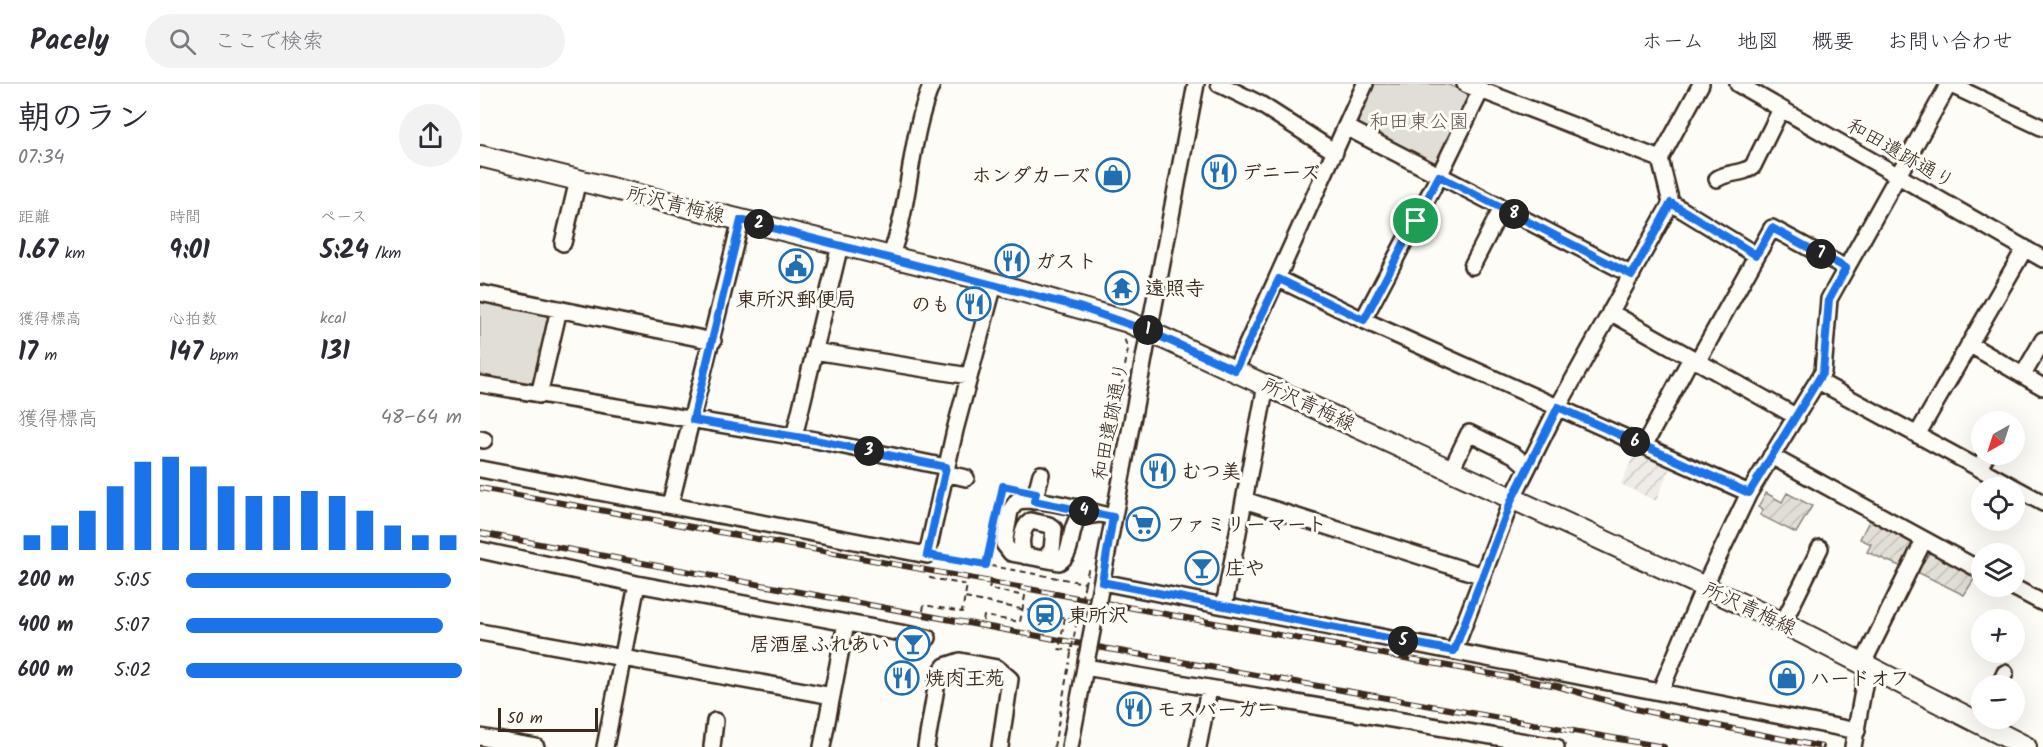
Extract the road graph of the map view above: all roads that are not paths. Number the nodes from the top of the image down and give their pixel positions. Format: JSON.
{"nodes":[{"id":1,"x":932,"y":84,"type":"edge"},
{"id":2,"x":1196,"y":84,"type":"edge"},
{"id":3,"x":1219,"y":84,"type":"edge"},
{"id":4,"x":1365,"y":84,"type":"edge"},
{"id":5,"x":1465,"y":84,"type":"edge"},
{"id":6,"x":1701,"y":84,"type":"edge"},
{"id":7,"x":1738,"y":84,"type":"edge"},
{"id":8,"x":1949,"y":84,"type":"edge"},
{"id":9,"x":1481,"y":90,"type":"junction"},
{"id":10,"x":1781,"y":109,"type":"junction"},
{"id":11,"x":1346,"y":127,"type":"junction"},
{"id":12,"x":2043,"y":128,"type":"edge"},
{"id":13,"x":1335,"y":152,"type":"junction"},
{"id":14,"x":480,"y":156,"type":"edge"},
{"id":15,"x":1660,"y":159,"type":"junction"},
{"id":16,"x":1898,"y":175,"type":"junction"},
{"id":17,"x":1439,"y":176,"type":"junction"},
{"id":18,"x":1717,"y":179,"type":"dead end"},
{"id":19,"x":578,"y":180,"type":"junction"},
{"id":20,"x":1671,"y":203,"type":"junction"},
{"id":21,"x":1502,"y":207,"type":"junction"},
{"id":22,"x":741,"y":220,"type":"junction"},
{"id":23,"x":563,"y":243,"type":"dead end"},
{"id":24,"x":840,"y":245,"type":"junction"},
{"id":25,"x":2025,"y":248,"type":"junction"},
{"id":26,"x":1756,"y":255,"type":"junction"},
{"id":27,"x":890,"y":257,"type":"junction"},
{"id":28,"x":2043,"y":259,"type":"edge"},
{"id":29,"x":1472,"y":266,"type":"dead end"},
{"id":30,"x":1846,"y":268,"type":"junction"},
{"id":31,"x":1632,"y":275,"type":"junction"},
{"id":32,"x":1279,"y":279,"type":"junction"},
{"id":33,"x":994,"y":284,"type":"junction"},
{"id":34,"x":480,"y":293,"type":"edge"},
{"id":35,"x":558,"y":309,"type":"junction"},
{"id":36,"x":1610,"y":312,"type":"junction"},
{"id":37,"x":1364,"y":320,"type":"junction"},
{"id":38,"x":1148,"y":331,"type":"junction"},
{"id":39,"x":2043,"y":340,"type":"edge"},
{"id":40,"x":713,"y":341,"type":"junction"},
{"id":41,"x":1970,"y":344,"type":"junction"},
{"id":42,"x":814,"y":351,"type":"junction"},
{"id":43,"x":1694,"y":360,"type":"junction"},
{"id":44,"x":1235,"y":370,"type":"junction"},
{"id":45,"x":2022,"y":375,"type":"junction"},
{"id":46,"x":969,"y":376,"type":"junction"},
{"id":47,"x":1818,"y":381,"type":"junction"},
{"id":48,"x":480,"y":384,"type":"edge"},
{"id":49,"x":1266,"y":385,"type":"junction"},
{"id":50,"x":2043,"y":387,"type":"edge"},
{"id":51,"x":539,"y":395,"type":"junction"},
{"id":52,"x":1558,"y":407,"type":"junction"},
{"id":53,"x":1797,"y":417,"type":"junction"},
{"id":54,"x":693,"y":420,"type":"junction"},
{"id":55,"x":1917,"y":435,"type":"junction"},
{"id":56,"x":794,"y":437,"type":"junction"},
{"id":57,"x":1644,"y":446,"type":"junction"},
{"id":58,"x":1771,"y":456,"type":"junction"},
{"id":59,"x":1971,"y":456,"type":"edge"},
{"id":60,"x":1989,"y":465,"type":"edge"},
{"id":61,"x":1528,"y":467,"type":"junction"},
{"id":62,"x":480,"y":469,"type":"edge"},
{"id":63,"x":946,"y":470,"type":"junction"},
{"id":64,"x":1451,"y":470,"type":"junction"},
{"id":65,"x":1041,"y":474,"type":"dead end"},
{"id":66,"x":966,"y":478,"type":"dead end"},
{"id":67,"x":1749,"y":493,"type":"junction"},
{"id":68,"x":1035,"y":497,"type":"junction"},
{"id":69,"x":1512,"y":499,"type":"junction"},
{"id":70,"x":1244,"y":500,"type":"junction"},
{"id":71,"x":2043,"y":502,"type":"edge"},
{"id":72,"x":670,"y":505,"type":"junction"},
{"id":73,"x":1106,"y":515,"type":"junction"},
{"id":74,"x":1924,"y":540,"type":"junction"},
{"id":75,"x":1820,"y":549,"type":"dead end"},
{"id":76,"x":480,"y":550,"type":"edge"},
{"id":77,"x":1025,"y":556,"type":"junction"},
{"id":78,"x":1044,"y":560,"type":"junction"},
{"id":79,"x":1971,"y":565,"type":"edge"},
{"id":80,"x":1483,"y":576,"type":"junction"},
{"id":81,"x":637,"y":584,"type":"junction"},
{"id":82,"x":1101,"y":586,"type":"junction"},
{"id":83,"x":1704,"y":587,"type":"junction"},
{"id":84,"x":2025,"y":593,"type":"edge"},
{"id":85,"x":2043,"y":603,"type":"edge"},
{"id":86,"x":1224,"y":606,"type":"junction"},
{"id":87,"x":846,"y":623,"type":"junction"},
{"id":88,"x":1783,"y":623,"type":"junction"},
{"id":89,"x":480,"y":632,"type":"edge"},
{"id":90,"x":928,"y":638,"type":"dead end"},
{"id":91,"x":1454,"y":651,"type":"junction"},
{"id":92,"x":621,"y":657,"type":"junction"},
{"id":93,"x":1086,"y":662,"type":"junction"},
{"id":94,"x":1866,"y":665,"type":"junction"},
{"id":95,"x":1209,"y":689,"type":"junction"},
{"id":96,"x":1660,"y":692,"type":"junction"},
{"id":97,"x":832,"y":696,"type":"junction"},
{"id":98,"x":1971,"y":716,"type":"edge"},
{"id":99,"x":715,"y":722,"type":"dead end"},
{"id":100,"x":1995,"y":729,"type":"edge"},
{"id":101,"x":480,"y":737,"type":"edge"},
{"id":102,"x":1470,"y":740,"type":"edge"},
{"id":103,"x":1855,"y":740,"type":"edge"},
{"id":104,"x":928,"y":746,"type":"edge"},
{"id":105,"x":536,"y":747,"type":"edge"},
{"id":106,"x":605,"y":747,"type":"edge"},
{"id":107,"x":712,"y":747,"type":"edge"},
{"id":108,"x":822,"y":747,"type":"edge"},
{"id":109,"x":1000,"y":747,"type":"edge"},
{"id":110,"x":1070,"y":747,"type":"edge"},
{"id":111,"x":1198,"y":747,"type":"edge"},
{"id":112,"x":1556,"y":747,"type":"edge"},
{"id":113,"x":2026,"y":747,"type":"edge"}],
"edges":[{"from":1,"to":27,"type":"street"},
{"from":2,"to":38,"type":"street","name":"和田遺跡通り"},
{"from":3,"to":13,"type":"street"},
{"from":4,"to":11,"type":"street"},
{"from":5,"to":9,"type":"street"},
{"from":6,"to":15,"type":"street"},
{"from":7,"to":10,"type":"street","name":"和田遺跡通り"},
{"from":8,"to":12,"type":"street"},
{"from":8,"to":16,"type":"street"},
{"from":9,"to":15,"type":"street"},
{"from":9,"to":17,"type":"street"},
{"from":10,"to":16,"type":"street","name":"和田遺跡通り"},
{"from":10,"to":18,"type":"street"},
{"from":11,"to":13,"type":"street"},
{"from":11,"to":17,"type":"street"},
{"from":13,"to":32,"type":"street"},
{"from":14,"to":19,"type":"main road","name":"所沢青梅線"},
{"from":15,"to":20,"type":"street"},
{"from":16,"to":25,"type":"street","name":"和田遺跡通り"},
{"from":16,"to":30,"type":"street"},
{"from":17,"to":21,"type":"street"},
{"from":17,"to":37,"type":"street"},
{"from":19,"to":22,"type":"main road","name":"所沢青梅線"},
{"from":19,"to":23,"type":"street"},
{"from":20,"to":26,"type":"street"},
{"from":20,"to":31,"type":"street"},
{"from":21,"to":29,"type":"street"},
{"from":21,"to":31,"type":"street"},
{"from":22,"to":24,"type":"main road","name":"所沢青梅線"},
{"from":22,"to":40,"type":"street"},
{"from":24,"to":27,"type":"main road","name":"所沢青梅線"},
{"from":24,"to":42,"type":"street"},
{"from":25,"to":28,"type":"street","name":"和田遺跡通り"},
{"from":25,"to":41,"type":"street"},
{"from":26,"to":30,"type":"street"},
{"from":26,"to":43,"type":"street"},
{"from":27,"to":33,"type":"main road","name":"所沢青梅線"},
{"from":30,"to":47,"type":"street"},
{"from":31,"to":36,"type":"street"},
{"from":32,"to":37,"type":"street"},
{"from":32,"to":44,"type":"street"},
{"from":33,"to":38,"type":"main road","name":"所沢青梅線"},
{"from":33,"to":46,"type":"street"},
{"from":34,"to":35,"type":"street"},
{"from":35,"to":40,"type":"street"},
{"from":35,"to":51,"type":"street"},
{"from":36,"to":43,"type":"street"},
{"from":36,"to":52,"type":"street"},
{"from":37,"to":52,"type":"street"},
{"from":38,"to":44,"type":"main road","name":"所沢青梅線"},
{"from":38,"to":73,"type":"street","name":"和田遺跡通り"},
{"from":39,"to":45,"type":"street"},
{"from":40,"to":54,"type":"street"},
{"from":41,"to":45,"type":"street"},
{"from":41,"to":55,"type":"street"},
{"from":42,"to":46,"type":"street"},
{"from":42,"to":56,"type":"street"},
{"from":43,"to":53,"type":"street"},
{"from":43,"to":57,"type":"street"},
{"from":44,"to":49,"type":"main road","name":"所沢青梅線"},
{"from":45,"to":50,"type":"street"},
{"from":46,"to":63,"type":"street"},
{"from":47,"to":53,"type":"street"},
{"from":47,"to":55,"type":"street"},
{"from":48,"to":51,"type":"street"},
{"from":49,"to":64,"type":"main road","name":"所沢青梅線"},
{"from":49,"to":70,"type":"street"},
{"from":51,"to":54,"type":"street"},
{"from":52,"to":57,"type":"street"},
{"from":52,"to":61,"type":"street"},
{"from":53,"to":58,"type":"street"},
{"from":54,"to":56,"type":"street"},
{"from":54,"to":72,"type":"street"},
{"from":55,"to":59,"type":"street"},
{"from":56,"to":63,"type":"street"},
{"from":57,"to":67,"type":"street"},
{"from":58,"to":67,"type":"street"},
{"from":58,"to":74,"type":"street"},
{"from":60,"to":71,"type":"street"},
{"from":61,"to":64,"type":"street"},
{"from":61,"to":69,"type":"street"},
{"from":62,"to":72,"type":"street"},
{"from":63,"to":66,"type":"street"},
{"from":63,"to":72,"type":"street"},
{"from":64,"to":69,"type":"main road","name":"所沢青梅線"},
{"from":65,"to":68,"type":"street"},
{"from":67,"to":83,"type":"street"},
{"from":68,"to":73,"type":"street"},
{"from":68,"to":77,"type":"street"},
{"from":69,"to":80,"type":"street"},
{"from":69,"to":83,"type":"main road","name":"所沢青梅線"},
{"from":70,"to":80,"type":"street"},
{"from":70,"to":86,"type":"street"},
{"from":73,"to":78,"type":"street"},
{"from":73,"to":82,"type":"street","name":"和田遺跡通り"},
{"from":74,"to":79,"type":"street"},
{"from":74,"to":94,"type":"street"},
{"from":75,"to":88,"type":"street"},
{"from":76,"to":81,"type":"street"},
{"from":77,"to":78,"type":"street"},
{"from":77,"to":78,"type":"street"},
{"from":80,"to":91,"type":"street"},
{"from":81,"to":87,"type":"street"},
{"from":81,"to":92,"type":"street"},
{"from":82,"to":86,"type":"street"},
{"from":82,"to":93,"type":"street","name":"和田遺跡通り","bridge":true},
{"from":83,"to":88,"type":"main road","name":"所沢青梅線"},
{"from":83,"to":96,"type":"street"},
{"from":84,"to":85,"type":"street"},
{"from":86,"to":91,"type":"street"},
{"from":87,"to":90,"type":"street"},
{"from":87,"to":97,"type":"street"},
{"from":88,"to":94,"type":"main road","name":"所沢青梅線"},
{"from":89,"to":92,"type":"street"},
{"from":91,"to":96,"type":"street"},
{"from":92,"to":97,"type":"street"},
{"from":92,"to":106,"type":"street"},
{"from":93,"to":95,"type":"street"},
{"from":93,"to":110,"type":"street","name":"和田遺跡通り"},
{"from":94,"to":98,"type":"main road","name":"所沢青梅線"},
{"from":94,"to":103,"type":"street"},
{"from":95,"to":102,"type":"street"},
{"from":95,"to":111,"type":"street"},
{"from":96,"to":103,"type":"street"},
{"from":97,"to":108,"type":"street"},
{"from":99,"to":107,"type":"street"},
{"from":100,"to":113,"type":"main road","name":"所沢青梅線"},
{"from":101,"to":105,"type":"street"},
{"from":102,"to":112,"type":"street"},
{"from":104,"to":109,"type":"street"}]}
